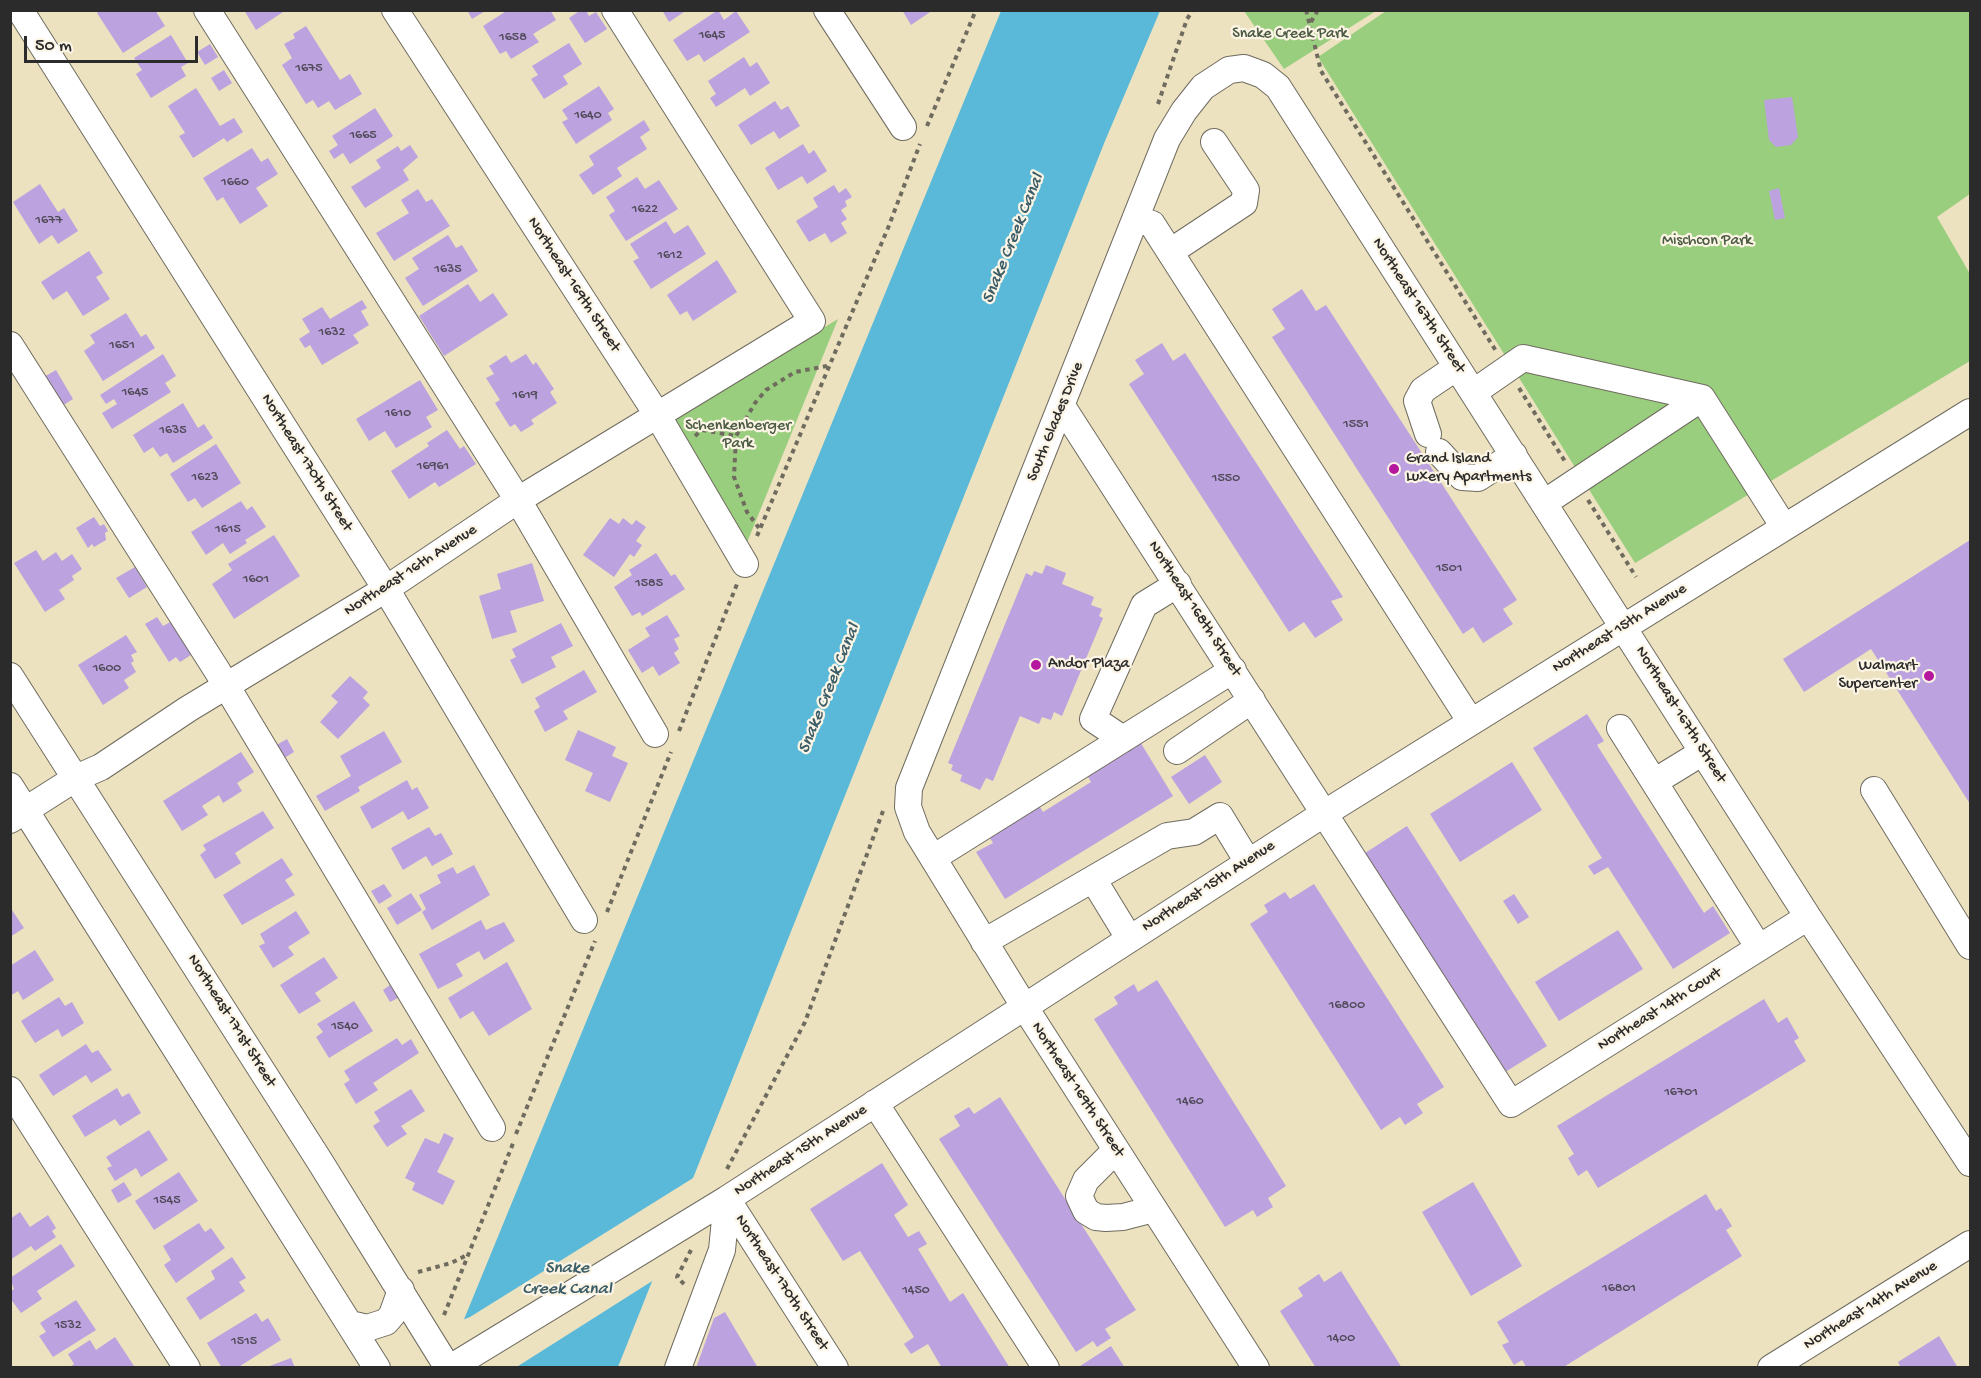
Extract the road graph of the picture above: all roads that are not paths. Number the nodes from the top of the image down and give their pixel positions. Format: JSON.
{"nodes":[{"id":1,"x":20,"y":10,"type":"edge"},
{"id":2,"x":207,"y":10,"type":"edge"},
{"id":3,"x":395,"y":10,"type":"edge"},
{"id":4,"x":615,"y":10,"type":"edge"},
{"id":5,"x":827,"y":10,"type":"edge"},
{"id":6,"x":1244,"y":68,"type":"joint"},
{"id":7,"x":917,"y":131,"type":"road end"},
{"id":8,"x":1214,"y":142,"type":"dead end"},
{"id":9,"x":1136,"y":219,"type":"junction"},
{"id":10,"x":1170,"y":252,"type":"junction"},
{"id":11,"x":10,"y":345,"type":"edge"},
{"id":12,"x":1457,"y":367,"type":"junction"},
{"id":13,"x":1474,"y":392,"type":"junction"},
{"id":14,"x":1702,"y":398,"type":"junction"},
{"id":15,"x":1062,"y":406,"type":"junction"},
{"id":16,"x":1971,"y":412,"type":"edge"},
{"id":17,"x":658,"y":416,"type":"junction"},
{"id":18,"x":1514,"y":455,"type":"junction"},
{"id":19,"x":518,"y":500,"type":"junction"},
{"id":20,"x":1545,"y":503,"type":"junction"},
{"id":21,"x":1784,"y":527,"type":"junction"},
{"id":22,"x":745,"y":564,"type":"road end"},
{"id":23,"x":1178,"y":584,"type":"junction"},
{"id":24,"x":386,"y":589,"type":"junction"},
{"id":25,"x":1624,"y":627,"type":"junction"},
{"id":26,"x":1233,"y":670,"type":"junction"},
{"id":27,"x":10,"y":676,"type":"edge"},
{"id":28,"x":226,"y":687,"type":"junction"},
{"id":29,"x":1252,"y":699,"type":"junction"},
{"id":30,"x":1471,"y":722,"type":"junction"},
{"id":31,"x":1620,"y":728,"type":"dead end"},
{"id":32,"x":668,"y":739,"type":"road end"},
{"id":33,"x":1123,"y":739,"type":"junction"},
{"id":34,"x":1177,"y":751,"type":"dead end"},
{"id":35,"x":1703,"y":752,"type":"junction"},
{"id":36,"x":76,"y":778,"type":"junction"},
{"id":37,"x":1654,"y":782,"type":"junction"},
{"id":38,"x":10,"y":786,"type":"edge"},
{"id":39,"x":1874,"y":790,"type":"dead end"},
{"id":40,"x":909,"y":807,"type":"joint"},
{"id":41,"x":1325,"y":813,"type":"junction"},
{"id":42,"x":18,"y":815,"type":"edge"},
{"id":43,"x":933,"y":858,"type":"junction"},
{"id":44,"x":1248,"y":862,"type":"junction"},
{"id":45,"x":1094,"y":879,"type":"junction"},
{"id":46,"x":1808,"y":917,"type":"junction"},
{"id":47,"x":596,"y":924,"type":"road end"},
{"id":48,"x":1130,"y":938,"type":"junction"},
{"id":49,"x":984,"y":942,"type":"junction"},
{"id":50,"x":1971,"y":946,"type":"edge"},
{"id":51,"x":1759,"y":948,"type":"junction"},
{"id":52,"x":1024,"y":1006,"type":"junction"},
{"id":53,"x":10,"y":1090,"type":"edge"},
{"id":54,"x":875,"y":1102,"type":"junction"},
{"id":55,"x":1511,"y":1104,"type":"joint"},
{"id":56,"x":492,"y":1128,"type":"dead end"},
{"id":57,"x":1116,"y":1150,"type":"junction"},
{"id":58,"x":1971,"y":1163,"type":"edge"},
{"id":59,"x":727,"y":1199,"type":"junction"},
{"id":60,"x":1154,"y":1209,"type":"junction"},
{"id":61,"x":1971,"y":1244,"type":"edge"},
{"id":62,"x":410,"y":1282,"type":"junction"},
{"id":63,"x":350,"y":1324,"type":"junction"},
{"id":64,"x":445,"y":1361,"type":"edge"},
{"id":65,"x":187,"y":1368,"type":"edge"},
{"id":66,"x":377,"y":1368,"type":"edge"},
{"id":67,"x":678,"y":1368,"type":"edge"},
{"id":68,"x":835,"y":1368,"type":"edge"},
{"id":69,"x":1046,"y":1368,"type":"edge"},
{"id":70,"x":1256,"y":1368,"type":"edge"},
{"id":71,"x":1772,"y":1368,"type":"edge"}],
"edges":[{"from":1,"to":24,"type":"street","name":"Northeast 170th Street"},
{"from":2,"to":19,"type":"street"},
{"from":3,"to":17,"type":"street","name":"Northeast 169th Street"},
{"from":4,"to":17,"type":"street","name":"Northeast 16th Avenue"},
{"from":5,"to":7,"type":"street"},
{"from":6,"to":9,"type":"street","name":"South Glades Drive"},
{"from":6,"to":12,"type":"street","name":"Northeast 167th Street"},
{"from":8,"to":10,"type":"street"},
{"from":9,"to":10,"type":"street"},
{"from":9,"to":15,"type":"street","name":"South Glades Drive"},
{"from":10,"to":30,"type":"street"},
{"from":11,"to":28,"type":"street"},
{"from":12,"to":13,"type":"street","name":"Northeast 167th Street"},
{"from":12,"to":18,"type":"street"},
{"from":13,"to":14,"type":"street"},
{"from":13,"to":18,"type":"street","name":"Northeast 167th Street"},
{"from":14,"to":20,"type":"street"},
{"from":14,"to":21,"type":"street"},
{"from":15,"to":23,"type":"street","name":"Northeast 168th Street"},
{"from":15,"to":40,"type":"street","name":"South Glades Drive"},
{"from":16,"to":21,"type":"street","name":"Northeast 15th Avenue"},
{"from":17,"to":19,"type":"street","name":"Northeast 16th Avenue"},
{"from":17,"to":22,"type":"street","name":"Northeast 169th Street"},
{"from":18,"to":20,"type":"street","name":"Northeast 167th Street"},
{"from":19,"to":24,"type":"street","name":"Northeast 16th Avenue"},
{"from":19,"to":32,"type":"street"},
{"from":20,"to":25,"type":"street","name":"Northeast 167th Street"},
{"from":21,"to":25,"type":"street","name":"Northeast 15th Avenue"},
{"from":23,"to":26,"type":"street","name":"Northeast 168th Street"},
{"from":23,"to":33,"type":"street"},
{"from":24,"to":28,"type":"street","name":"Northeast 16th Avenue"},
{"from":24,"to":47,"type":"street","name":"Northeast 170th Street"},
{"from":25,"to":30,"type":"street","name":"Northeast 15th Avenue"},
{"from":25,"to":35,"type":"street","name":"Northeast 167th Street"},
{"from":26,"to":29,"type":"street","name":"Northeast 168th Street"},
{"from":26,"to":33,"type":"street"},
{"from":27,"to":36,"type":"street","name":"Northeast 171st Street"},
{"from":28,"to":36,"type":"street","name":"Northeast 16th Avenue"},
{"from":28,"to":56,"type":"street"},
{"from":29,"to":34,"type":"street"},
{"from":29,"to":41,"type":"street","name":"Northeast 168th Street"},
{"from":30,"to":41,"type":"street","name":"Northeast 15th Avenue"},
{"from":31,"to":37,"type":"street"},
{"from":33,"to":43,"type":"street"},
{"from":35,"to":37,"type":"street"},
{"from":35,"to":46,"type":"street","name":"Northeast 167th Street"},
{"from":36,"to":42,"type":"street","name":"Northeast 16th Avenue"},
{"from":36,"to":62,"type":"street","name":"Northeast 171st Street"},
{"from":37,"to":51,"type":"street"},
{"from":38,"to":42,"type":"street"},
{"from":39,"to":50,"type":"street"},
{"from":40,"to":43,"type":"street","name":"Northeast 169th Street"},
{"from":41,"to":44,"type":"street","name":"Northeast 15th Avenue"},
{"from":41,"to":55,"type":"street","name":"Northeast 168th Street"},
{"from":42,"to":63,"type":"street"},
{"from":43,"to":49,"type":"street","name":"Northeast 169th Street"},
{"from":44,"to":45,"type":"street"},
{"from":44,"to":48,"type":"street","name":"Northeast 15th Avenue"},
{"from":45,"to":48,"type":"street"},
{"from":45,"to":49,"type":"street"},
{"from":46,"to":51,"type":"street","name":"Northeast 14th Court"},
{"from":46,"to":58,"type":"street","name":"Northeast 167th Street"},
{"from":48,"to":52,"type":"street","name":"Northeast 15th Avenue"},
{"from":49,"to":52,"type":"street","name":"Northeast 169th Street"},
{"from":51,"to":55,"type":"street","name":"Northeast 14th Court"},
{"from":52,"to":54,"type":"street","name":"Northeast 15th Avenue"},
{"from":52,"to":57,"type":"street","name":"Northeast 169th Street"},
{"from":53,"to":65,"type":"street"},
{"from":54,"to":59,"type":"street","name":"Northeast 15th Avenue"},
{"from":54,"to":69,"type":"street"},
{"from":57,"to":60,"type":"street","name":"Northeast 169th Street"},
{"from":57,"to":60,"type":"street"},
{"from":59,"to":64,"type":"street","name":"Northeast 15th Avenue"},
{"from":59,"to":67,"type":"street"},
{"from":59,"to":68,"type":"street","name":"Northeast 170th Street"},
{"from":60,"to":70,"type":"street","name":"Northeast 169th Street"},
{"from":61,"to":71,"type":"street","name":"Northeast 14th Avenue"},
{"from":62,"to":63,"type":"street"},
{"from":62,"to":64,"type":"street","name":"Northeast 171st Street"},
{"from":63,"to":66,"type":"street"}]}
